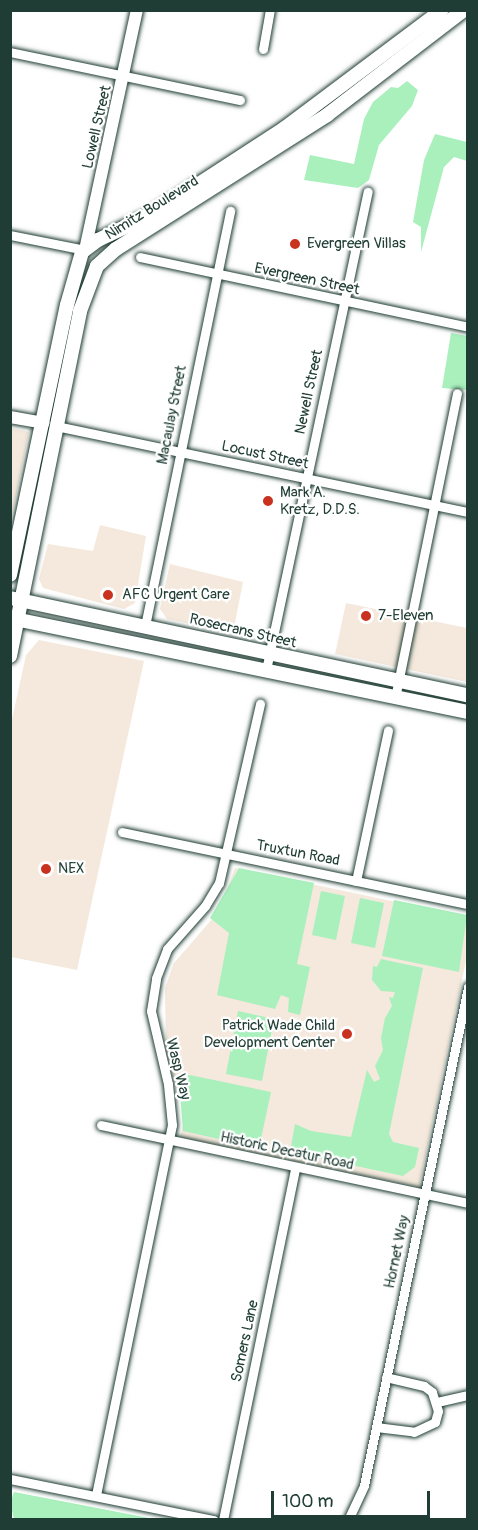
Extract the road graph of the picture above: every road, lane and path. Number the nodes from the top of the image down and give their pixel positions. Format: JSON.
{"nodes":[{"id":1,"x":137,"y":10,"type":"edge"},
{"id":2,"x":270,"y":10,"type":"edge"},
{"id":3,"x":442,"y":10,"type":"edge"},
{"id":4,"x":464,"y":10,"type":"edge"},
{"id":5,"x":263,"y":49,"type":"dead end"},
{"id":6,"x":10,"y":52,"type":"edge"},
{"id":7,"x":124,"y":75,"type":"junction"},
{"id":8,"x":240,"y":100,"type":"dead end"},
{"id":9,"x":368,"y":192,"type":"dead end"},
{"id":10,"x":230,"y":211,"type":"dead end"},
{"id":11,"x":10,"y":235,"type":"edge"},
{"id":12,"x":85,"y":250,"type":"junction"},
{"id":13,"x":140,"y":257,"type":"dead end"},
{"id":14,"x":217,"y":274,"type":"junction"},
{"id":15,"x":83,"y":296,"type":"junction"},
{"id":16,"x":344,"y":303,"type":"junction"},
{"id":17,"x":468,"y":327,"type":"edge"},
{"id":18,"x":457,"y":393,"type":"dead end"},
{"id":19,"x":10,"y":417,"type":"edge"},
{"id":20,"x":49,"y":425,"type":"junction"},
{"id":21,"x":180,"y":452,"type":"junction"},
{"id":22,"x":306,"y":480,"type":"junction"},
{"id":23,"x":435,"y":505,"type":"junction"},
{"id":24,"x":468,"y":512,"type":"edge"},
{"id":25,"x":10,"y":575,"type":"edge"},
{"id":26,"x":17,"y":600,"type":"edge"},
{"id":27,"x":14,"y":619,"type":"edge"},
{"id":28,"x":145,"y":626,"type":"junction"},
{"id":29,"x":269,"y":654,"type":"junction"},
{"id":30,"x":10,"y":656,"type":"edge"},
{"id":31,"x":266,"y":670,"type":"junction"},
{"id":32,"x":398,"y":681,"type":"junction"},
{"id":33,"x":468,"y":695,"type":"edge"},
{"id":34,"x":395,"y":698,"type":"junction"},
{"id":35,"x":260,"y":704,"type":"dead end"},
{"id":36,"x":468,"y":712,"type":"edge"},
{"id":37,"x":388,"y":730,"type":"dead end"},
{"id":38,"x":122,"y":832,"type":"dead end"},
{"id":39,"x":228,"y":855,"type":"junction"},
{"id":40,"x":356,"y":880,"type":"junction"},
{"id":41,"x":468,"y":904,"type":"edge"},
{"id":42,"x":468,"y":987,"type":"edge"},
{"id":43,"x":101,"y":1125,"type":"dead end"},
{"id":44,"x":169,"y":1140,"type":"junction"},
{"id":45,"x":296,"y":1168,"type":"junction"},
{"id":46,"x":424,"y":1195,"type":"junction"},
{"id":47,"x":468,"y":1203,"type":"edge"},
{"id":48,"x":386,"y":1377,"type":"junction"},
{"id":49,"x":468,"y":1395,"type":"edge"},
{"id":50,"x":437,"y":1402,"type":"junction"},
{"id":51,"x":376,"y":1427,"type":"junction"},
{"id":52,"x":10,"y":1479,"type":"edge"},
{"id":53,"x":96,"y":1496,"type":"junction"},
{"id":54,"x":214,"y":1520,"type":"edge"},
{"id":55,"x":223,"y":1520,"type":"edge"},
{"id":56,"x":348,"y":1520,"type":"edge"}],
"edges":[{"from":1,"to":7,"type":"street","name":"Lowell Street"},
{"from":2,"to":5,"type":"street"},
{"from":3,"to":12,"type":"main road","name":"Nimitz Boulevard"},
{"from":4,"to":15,"type":"main road","name":"Nimitz Boulevard"},
{"from":6,"to":7,"type":"street"},
{"from":7,"to":8,"type":"street"},
{"from":7,"to":12,"type":"street","name":"Lowell Street"},
{"from":9,"to":16,"type":"street","name":"Newell Street"},
{"from":10,"to":14,"type":"street","name":"Macaulay Street"},
{"from":11,"to":12,"type":"street"},
{"from":12,"to":15,"type":"main road"},
{"from":12,"to":20,"type":"main road","name":"Nimitz Boulevard"},
{"from":13,"to":14,"type":"street","name":"Evergreen Street"},
{"from":14,"to":16,"type":"street","name":"Evergreen Street"},
{"from":14,"to":21,"type":"street","name":"Macaulay Street"},
{"from":15,"to":20,"type":"main road","name":"Nimitz Boulevard"},
{"from":16,"to":17,"type":"street","name":"Evergreen Street"},
{"from":16,"to":22,"type":"street","name":"Newell Street"},
{"from":18,"to":23,"type":"street"},
{"from":19,"to":20,"type":"street","name":"Locust Street"},
{"from":20,"to":21,"type":"street","name":"Locust Street"},
{"from":20,"to":25,"type":"main road","name":"Nimitz Boulevard"},
{"from":20,"to":26,"type":"main road","name":"Nimitz Boulevard"},
{"from":21,"to":22,"type":"street","name":"Locust Street"},
{"from":21,"to":28,"type":"street","name":"Macaulay Street"},
{"from":22,"to":23,"type":"street","name":"Locust Street"},
{"from":22,"to":29,"type":"street","name":"Newell Street"},
{"from":23,"to":24,"type":"street","name":"Locust Street"},
{"from":23,"to":32,"type":"street"},
{"from":26,"to":27,"type":"main road","name":"Nimitz Boulevard"},
{"from":26,"to":28,"type":"main road","name":"Rosecrans Street"},
{"from":27,"to":30,"type":"main road","name":"Nimitz Boulevard"},
{"from":27,"to":31,"type":"main road"},
{"from":28,"to":29,"type":"main road","name":"Rosecrans Street"},
{"from":29,"to":31,"type":"street","name":"Newell Street"},
{"from":29,"to":32,"type":"main road","name":"Rosecrans Street"},
{"from":31,"to":34,"type":"main road"},
{"from":32,"to":33,"type":"main road","name":"Rosecrans Street"},
{"from":32,"to":34,"type":"street"},
{"from":34,"to":36,"type":"main road"},
{"from":35,"to":39,"type":"street","name":"Wasp Way"},
{"from":37,"to":40,"type":"street"},
{"from":38,"to":39,"type":"street","name":"Truxtun Road"},
{"from":39,"to":40,"type":"street","name":"Truxtun Road"},
{"from":39,"to":44,"type":"street","name":"Wasp Way"},
{"from":40,"to":41,"type":"street","name":"Truxtun Road"},
{"from":42,"to":46,"type":"street","name":"Hornet Way"},
{"from":43,"to":44,"type":"street","name":"Historic Decatur Road"},
{"from":44,"to":45,"type":"street","name":"Historic Decatur Road"},
{"from":44,"to":53,"type":"street","name":"Wasp Way"},
{"from":45,"to":46,"type":"street","name":"Historic Decatur Road"},
{"from":45,"to":55,"type":"street","name":"Somers Lane"},
{"from":46,"to":47,"type":"street","name":"Historic Decatur Road"},
{"from":46,"to":48,"type":"street","name":"Hornet Way"},
{"from":48,"to":50,"type":"street"},
{"from":48,"to":51,"type":"street","name":"Hornet Way"},
{"from":49,"to":50,"type":"street"},
{"from":50,"to":51,"type":"street"},
{"from":51,"to":56,"type":"street","name":"Hornet Way"},
{"from":52,"to":53,"type":"street"},
{"from":53,"to":54,"type":"street"}]}
